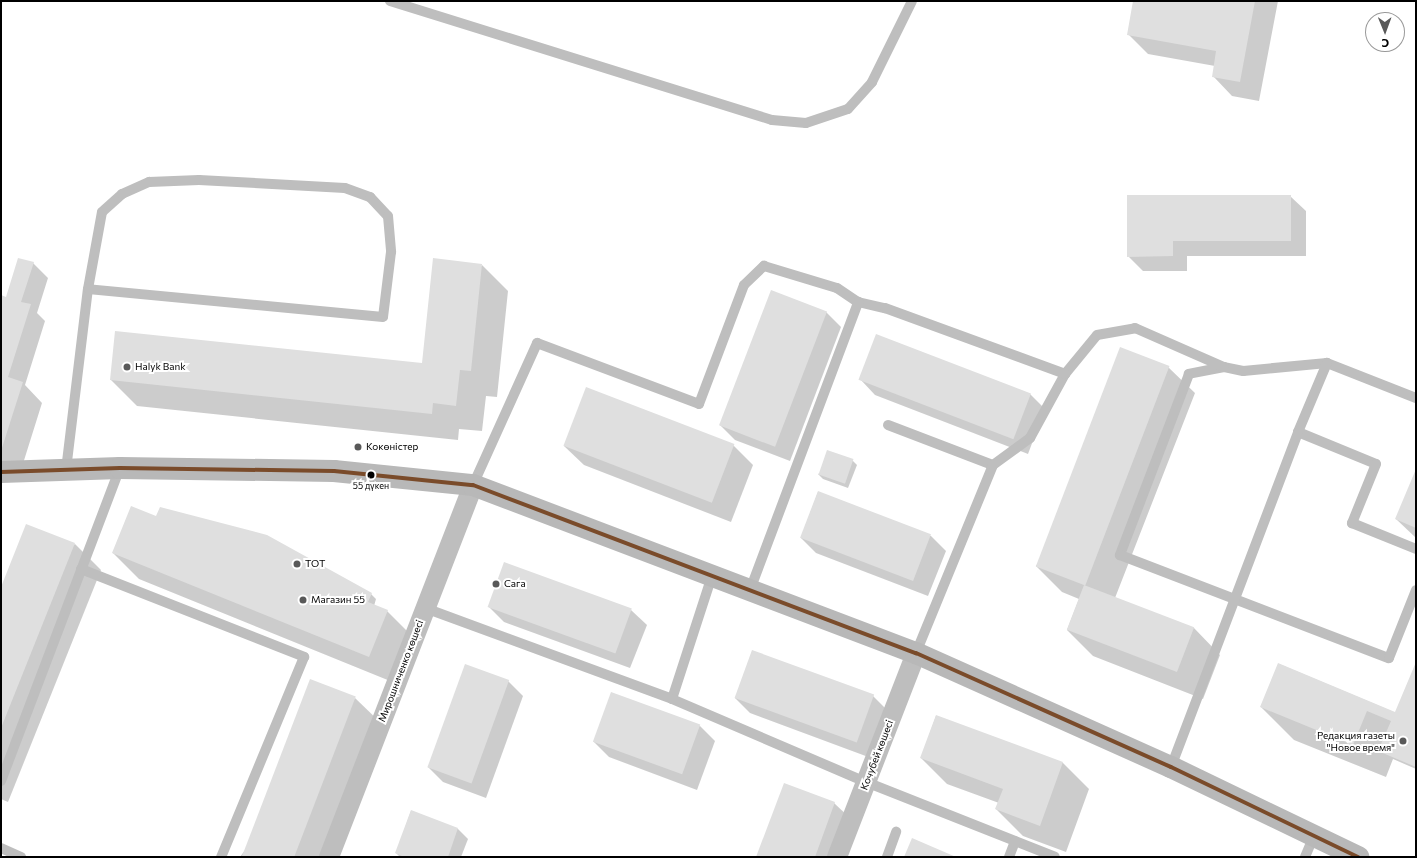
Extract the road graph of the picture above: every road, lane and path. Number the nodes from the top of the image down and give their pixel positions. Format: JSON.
{"nodes":[{"id":1,"x":390,"y":1,"type":"edge"},
{"id":2,"x":912,"y":1,"type":"edge"},
{"id":3,"x":88,"y":289,"type":"junction"},
{"id":4,"x":858,"y":302,"type":"junction"},
{"id":5,"x":1327,"y":363,"type":"junction"},
{"id":6,"x":1224,"y":367,"type":"junction"},
{"id":7,"x":1065,"y":374,"type":"junction"},
{"id":8,"x":1416,"y":398,"type":"edge"},
{"id":9,"x":888,"y":425,"type":"dead end"},
{"id":10,"x":1298,"y":432,"type":"junction"},
{"id":11,"x":993,"y":465,"type":"junction"},
{"id":12,"x":120,"y":468,"type":"junction"},
{"id":13,"x":66,"y":470,"type":"junction"},
{"id":14,"x":1,"y":472,"type":"edge"},
{"id":15,"x":473,"y":484,"type":"junction"},
{"id":16,"x":1416,"y":549,"type":"edge"},
{"id":17,"x":81,"y":569,"type":"junction"},
{"id":18,"x":712,"y":576,"type":"junction"},
{"id":19,"x":750,"y":590,"type":"junction"},
{"id":20,"x":1416,"y":590,"type":"edge"},
{"id":21,"x":1234,"y":599,"type":"junction"},
{"id":22,"x":425,"y":608,"type":"junction"},
{"id":23,"x":916,"y":653,"type":"junction"},
{"id":24,"x":672,"y":699,"type":"junction"},
{"id":25,"x":1171,"y":767,"type":"junction"},
{"id":26,"x":1,"y":781,"type":"edge"},
{"id":27,"x":866,"y":782,"type":"junction"},
{"id":28,"x":896,"y":832,"type":"dead end"},
{"id":29,"x":1314,"y":836,"type":"junction"},
{"id":30,"x":1015,"y":841,"type":"junction"},
{"id":31,"x":1,"y":848,"type":"edge"},
{"id":32,"x":332,"y":856,"type":"edge"},
{"id":33,"x":21,"y":857,"type":"edge"},
{"id":34,"x":221,"y":857,"type":"edge"},
{"id":35,"x":837,"y":857,"type":"edge"},
{"id":36,"x":886,"y":857,"type":"edge"},
{"id":37,"x":1009,"y":857,"type":"edge"},
{"id":38,"x":1055,"y":857,"type":"edge"},
{"id":39,"x":1305,"y":857,"type":"edge"},
{"id":40,"x":1358,"y":857,"type":"edge"}],
"edges":[{"from":1,"to":2,"type":"lane"},
{"from":3,"to":3,"type":"lane"},
{"from":3,"to":13,"type":"lane"},
{"from":4,"to":7,"type":"lane"},
{"from":4,"to":15,"type":"lane"},
{"from":4,"to":19,"type":"lane"},
{"from":5,"to":6,"type":"lane"},
{"from":5,"to":8,"type":"lane"},
{"from":5,"to":10,"type":"lane"},
{"from":6,"to":7,"type":"lane"},
{"from":6,"to":21,"type":"lane"},
{"from":7,"to":11,"type":"lane"},
{"from":9,"to":11,"type":"lane"},
{"from":10,"to":16,"type":"lane"},
{"from":10,"to":21,"type":"lane"},
{"from":11,"to":23,"type":"lane"},
{"from":12,"to":13,"type":"street"},
{"from":12,"to":15,"type":"street"},
{"from":12,"to":17,"type":"lane"},
{"from":13,"to":14,"type":"street"},
{"from":15,"to":18,"type":"street"},
{"from":15,"to":22,"type":"street","name":"Мирошниченко көшесі"},
{"from":17,"to":26,"type":"lane"},
{"from":17,"to":34,"type":"lane"},
{"from":18,"to":19,"type":"street"},
{"from":18,"to":24,"type":"lane"},
{"from":19,"to":23,"type":"street"},
{"from":20,"to":21,"type":"lane"},
{"from":21,"to":25,"type":"lane"},
{"from":22,"to":24,"type":"lane"},
{"from":22,"to":32,"type":"street","name":"Мирошниченко көшесі"},
{"from":23,"to":25,"type":"street"},
{"from":23,"to":27,"type":"street","name":"Кочубей көшесі"},
{"from":24,"to":27,"type":"lane"},
{"from":25,"to":29,"type":"street"},
{"from":27,"to":30,"type":"lane"},
{"from":27,"to":35,"type":"street","name":"Кочубей көшесі"},
{"from":28,"to":36,"type":"lane"},
{"from":29,"to":39,"type":"lane"},
{"from":29,"to":40,"type":"street"},
{"from":30,"to":37,"type":"lane"},
{"from":30,"to":38,"type":"lane"},
{"from":31,"to":33,"type":"lane"}]}
